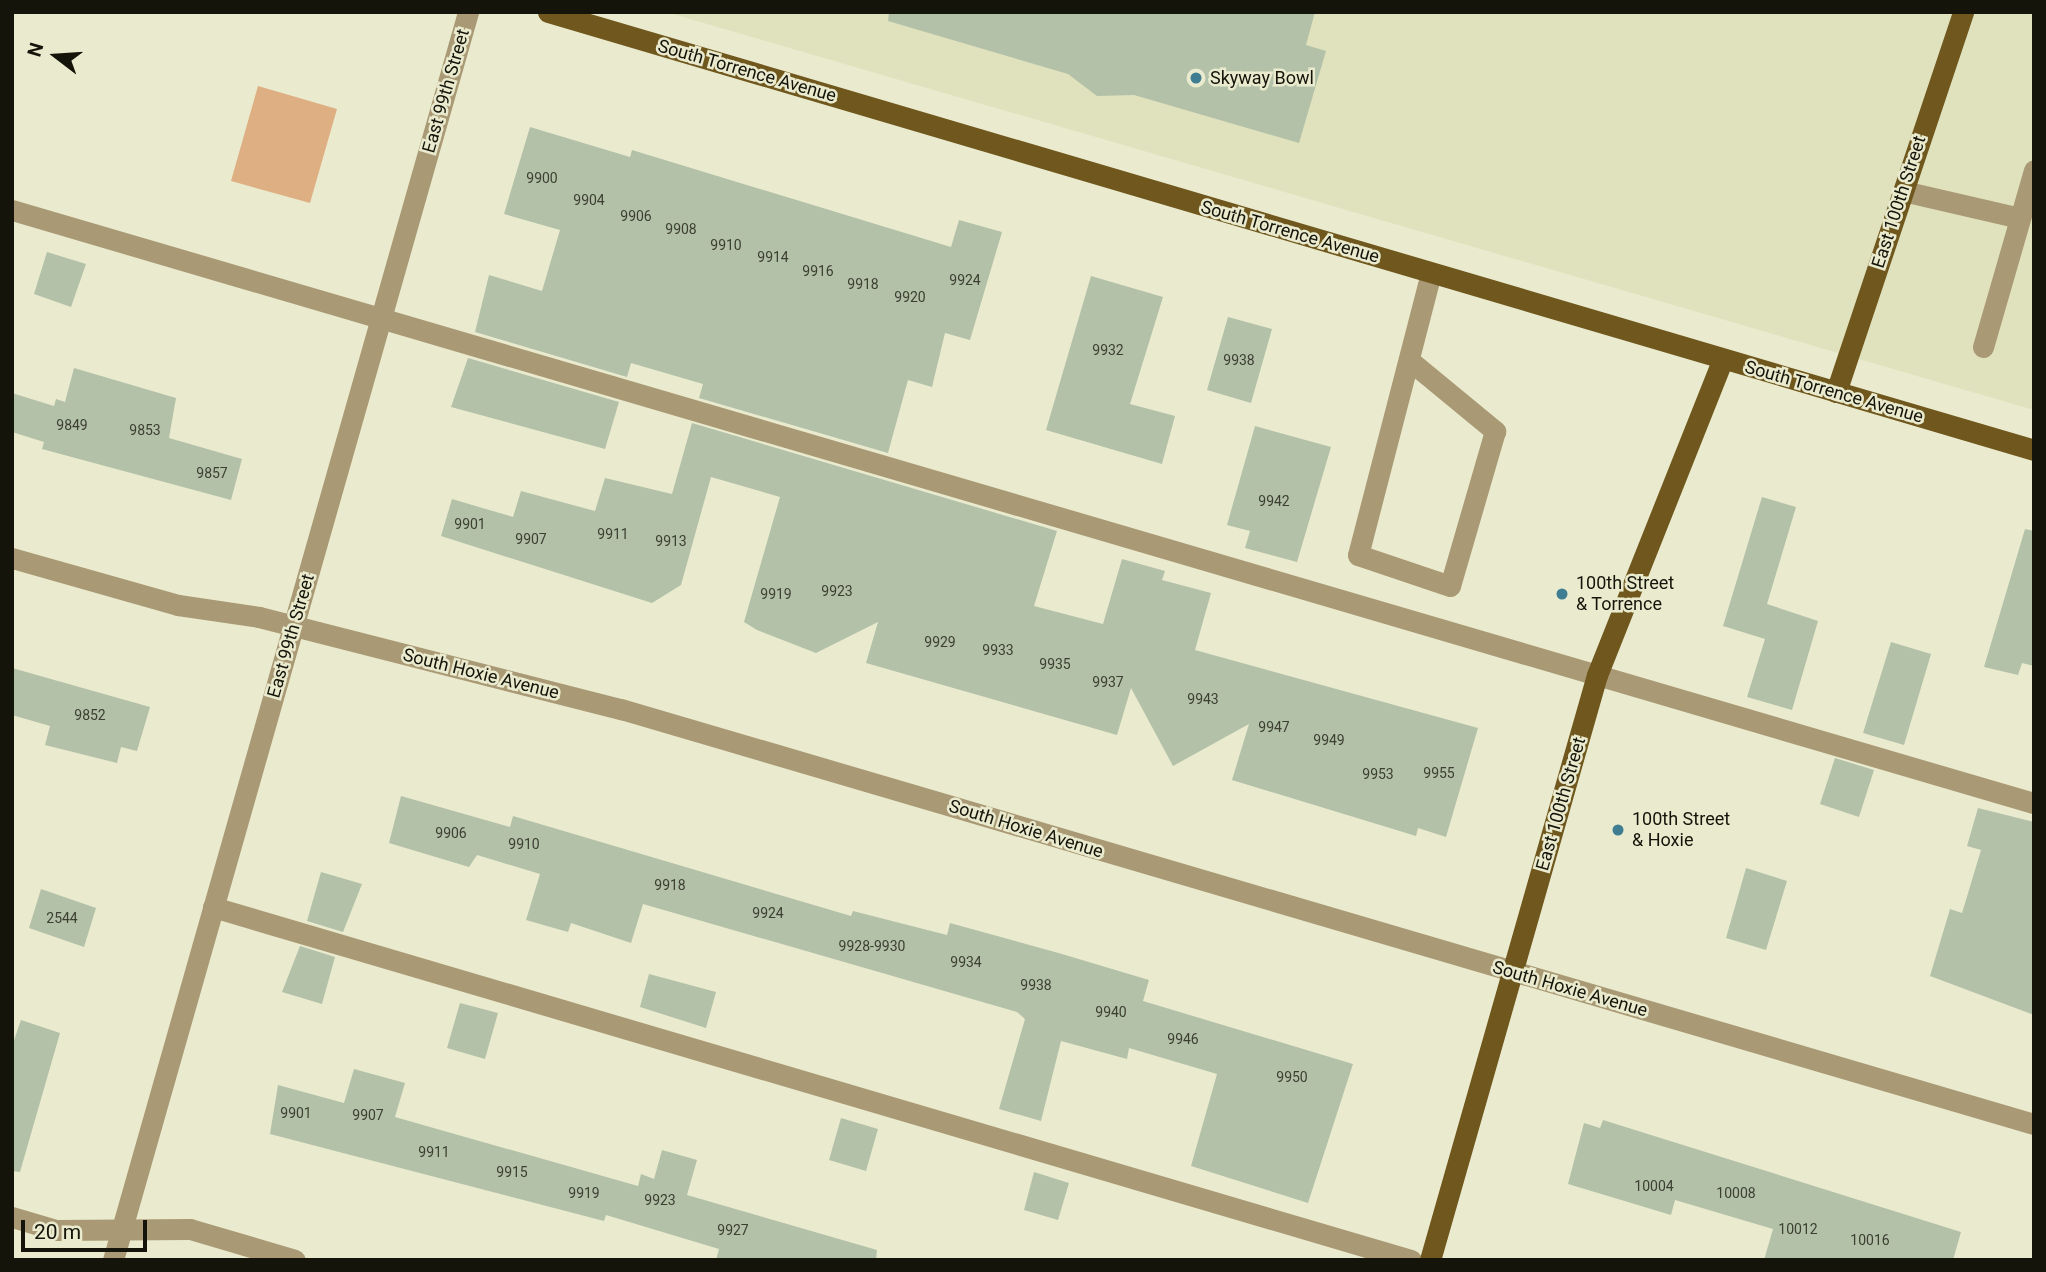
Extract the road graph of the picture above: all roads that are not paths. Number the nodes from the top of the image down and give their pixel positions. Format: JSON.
{"nodes":[{"id":1,"x":468,"y":12,"type":"edge"},
{"id":2,"x":548,"y":12,"type":"edge"},
{"id":3,"x":1963,"y":12,"type":"edge"},
{"id":4,"x":2034,"y":170,"type":"edge"},
{"id":5,"x":1903,"y":191,"type":"junction"},
{"id":6,"x":12,"y":210,"type":"edge"},
{"id":7,"x":2020,"y":218,"type":"junction"},
{"id":8,"x":1431,"y":274,"type":"junction"},
{"id":9,"x":382,"y":318,"type":"junction"},
{"id":10,"x":1983,"y":346,"type":"dead end"},
{"id":11,"x":1723,"y":359,"type":"junction"},
{"id":12,"x":1409,"y":360,"type":"junction"},
{"id":13,"x":1836,"y":392,"type":"junction"},
{"id":14,"x":2034,"y":450,"type":"edge"},
{"id":15,"x":12,"y":558,"type":"edge"},
{"id":16,"x":293,"y":626,"type":"junction"},
{"id":17,"x":1597,"y":675,"type":"junction"},
{"id":18,"x":2034,"y":803,"type":"edge"},
{"id":19,"x":213,"y":907,"type":"junction"},
{"id":20,"x":1512,"y":972,"type":"junction"},
{"id":21,"x":2034,"y":1124,"type":"edge"},
{"id":22,"x":12,"y":1217,"type":"edge"},
{"id":23,"x":123,"y":1229,"type":"junction"},
{"id":24,"x":113,"y":1260,"type":"edge"},
{"id":25,"x":295,"y":1260,"type":"edge"},
{"id":26,"x":1411,"y":1260,"type":"edge"},
{"id":27,"x":1430,"y":1260,"type":"edge"}],
"edges":[{"from":1,"to":9,"type":"street","name":"East 99th Street"},
{"from":2,"to":8,"type":"main road","name":"South Torrence Avenue"},
{"from":3,"to":5,"type":"main road","name":"East 100th Street"},
{"from":4,"to":7,"type":"street"},
{"from":5,"to":7,"type":"street"},
{"from":5,"to":13,"type":"main road","name":"East 100th Street"},
{"from":6,"to":9,"type":"street"},
{"from":7,"to":10,"type":"street"},
{"from":8,"to":11,"type":"main road","name":"South Torrence Avenue"},
{"from":8,"to":12,"type":"street"},
{"from":9,"to":16,"type":"street","name":"East 99th Street"},
{"from":9,"to":17,"type":"street"},
{"from":11,"to":13,"type":"main road","name":"South Torrence Avenue"},
{"from":11,"to":17,"type":"main road","name":"East 100th Street"},
{"from":12,"to":12,"type":"street"},
{"from":13,"to":14,"type":"main road","name":"South Torrence Avenue"},
{"from":15,"to":16,"type":"street","name":"South Hoxie Avenue"},
{"from":16,"to":19,"type":"street","name":"East 99th Street"},
{"from":16,"to":20,"type":"street","name":"South Hoxie Avenue"},
{"from":17,"to":18,"type":"street"},
{"from":17,"to":20,"type":"main road","name":"East 100th Street"},
{"from":19,"to":23,"type":"street","name":"East 99th Street"},
{"from":19,"to":26,"type":"street"},
{"from":20,"to":21,"type":"street","name":"South Hoxie Avenue"},
{"from":20,"to":27,"type":"main road","name":"East 100th Street"},
{"from":22,"to":23,"type":"street"},
{"from":23,"to":24,"type":"street","name":"East 99th Street"},
{"from":23,"to":25,"type":"street"}]}
